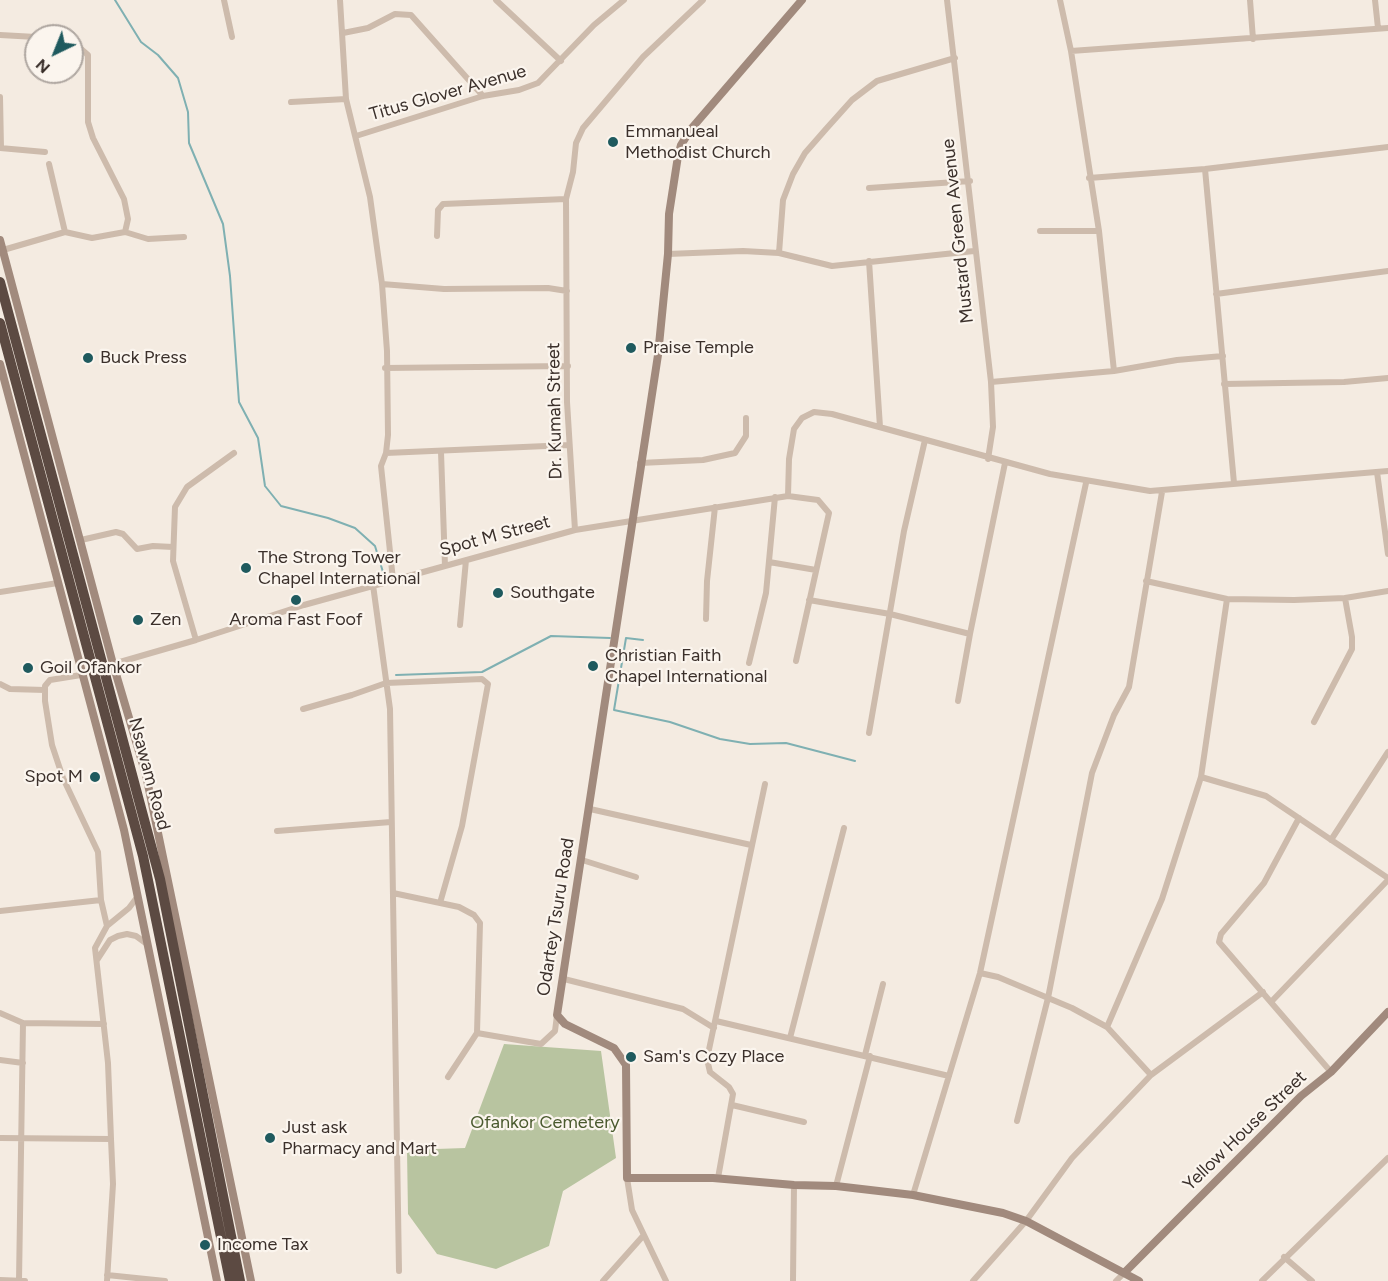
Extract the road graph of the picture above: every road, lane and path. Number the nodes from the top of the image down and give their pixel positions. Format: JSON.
{"nodes":[{"id":1,"x":224,"y":0,"type":"edge"},
{"id":2,"x":340,"y":0,"type":"edge"},
{"id":3,"x":496,"y":0,"type":"edge"},
{"id":4,"x":624,"y":0,"type":"edge"},
{"id":5,"x":703,"y":0,"type":"edge"},
{"id":6,"x":802,"y":0,"type":"edge"},
{"id":7,"x":947,"y":0,"type":"edge"},
{"id":8,"x":1060,"y":0,"type":"edge"},
{"id":9,"x":1250,"y":0,"type":"edge"},
{"id":10,"x":1375,"y":0,"type":"edge"},
{"id":11,"x":1388,"y":27,"type":"edge"},
{"id":12,"x":1378,"y":28,"type":"junction"},
{"id":13,"x":343,"y":33,"type":"junction"},
{"id":14,"x":0,"y":35,"type":"edge"},
{"id":15,"x":24,"y":36,"type":"edge"},
{"id":16,"x":232,"y":37,"type":"dead end"},
{"id":17,"x":1253,"y":39,"type":"junction"},
{"id":18,"x":84,"y":51,"type":"edge"},
{"id":19,"x":1071,"y":51,"type":"junction"},
{"id":20,"x":955,"y":58,"type":"junction"},
{"id":21,"x":561,"y":61,"type":"junction"},
{"id":22,"x":483,"y":96,"type":"junction"},
{"id":23,"x":0,"y":97,"type":"edge"},
{"id":24,"x":346,"y":99,"type":"junction"},
{"id":25,"x":291,"y":102,"type":"dead end"},
{"id":26,"x":356,"y":136,"type":"junction"},
{"id":27,"x":1388,"y":147,"type":"edge"},
{"id":28,"x":1,"y":148,"type":"edge"},
{"id":29,"x":45,"y":153,"type":"dead end"},
{"id":30,"x":49,"y":164,"type":"dead end"},
{"id":31,"x":1205,"y":169,"type":"junction"},
{"id":32,"x":1089,"y":178,"type":"junction"},
{"id":33,"x":970,"y":181,"type":"junction"},
{"id":34,"x":869,"y":188,"type":"dead end"},
{"id":35,"x":566,"y":199,"type":"junction"},
{"id":36,"x":1040,"y":231,"type":"dead end"},
{"id":37,"x":1099,"y":231,"type":"junction"},
{"id":38,"x":65,"y":232,"type":"junction"},
{"id":39,"x":125,"y":232,"type":"junction"},
{"id":40,"x":437,"y":236,"type":"dead end"},
{"id":41,"x":184,"y":237,"type":"dead end"},
{"id":42,"x":0,"y":240,"type":"edge"},
{"id":43,"x":3,"y":250,"type":"junction"},
{"id":44,"x":974,"y":251,"type":"junction"},
{"id":45,"x":779,"y":253,"type":"junction"},
{"id":46,"x":668,"y":254,"type":"junction"},
{"id":47,"x":869,"y":261,"type":"junction"},
{"id":48,"x":1388,"y":271,"type":"edge"},
{"id":49,"x":0,"y":282,"type":"edge"},
{"id":50,"x":382,"y":284,"type":"junction"},
{"id":51,"x":567,"y":291,"type":"junction"},
{"id":52,"x":1216,"y":294,"type":"junction"},
{"id":53,"x":0,"y":323,"type":"edge"},
{"id":54,"x":1223,"y":356,"type":"junction"},
{"id":55,"x":0,"y":364,"type":"edge"},
{"id":56,"x":568,"y":366,"type":"junction"},
{"id":57,"x":385,"y":368,"type":"junction"},
{"id":58,"x":1114,"y":371,"type":"junction"},
{"id":59,"x":1388,"y":378,"type":"edge"},
{"id":60,"x":991,"y":382,"type":"junction"},
{"id":61,"x":1224,"y":384,"type":"junction"},
{"id":62,"x":746,"y":418,"type":"dead end"},
{"id":63,"x":880,"y":427,"type":"junction"},
{"id":64,"x":925,"y":440,"type":"junction"},
{"id":65,"x":569,"y":445,"type":"junction"},
{"id":66,"x":441,"y":452,"type":"junction"},
{"id":67,"x":234,"y":453,"type":"dead end"},
{"id":68,"x":386,"y":453,"type":"junction"},
{"id":69,"x":988,"y":459,"type":"junction"},
{"id":70,"x":640,"y":463,"type":"junction"},
{"id":71,"x":1005,"y":463,"type":"junction"},
{"id":72,"x":1388,"y":471,"type":"edge"},
{"id":73,"x":1377,"y":472,"type":"junction"},
{"id":74,"x":1086,"y":483,"type":"junction"},
{"id":75,"x":1234,"y":483,"type":"junction"},
{"id":76,"x":1162,"y":492,"type":"junction"},
{"id":77,"x":788,"y":496,"type":"junction"},
{"id":78,"x":775,"y":497,"type":"junction"},
{"id":79,"x":715,"y":507,"type":"junction"},
{"id":80,"x":634,"y":519,"type":"junction"},
{"id":81,"x":575,"y":530,"type":"junction"},
{"id":82,"x":81,"y":540,"type":"junction"},
{"id":83,"x":173,"y":547,"type":"junction"},
{"id":84,"x":1388,"y":554,"type":"edge"},
{"id":85,"x":466,"y":560,"type":"junction"},
{"id":86,"x":770,"y":562,"type":"junction"},
{"id":87,"x":445,"y":566,"type":"junction"},
{"id":88,"x":816,"y":570,"type":"junction"},
{"id":89,"x":393,"y":580,"type":"junction"},
{"id":90,"x":1146,"y":581,"type":"junction"},
{"id":91,"x":58,"y":583,"type":"junction"},
{"id":92,"x":372,"y":585,"type":"junction"},
{"id":93,"x":1388,"y":591,"type":"edge"},
{"id":94,"x":0,"y":592,"type":"edge"},
{"id":95,"x":1345,"y":598,"type":"junction"},
{"id":96,"x":1227,"y":599,"type":"junction"},
{"id":97,"x":809,"y":600,"type":"junction"},
{"id":98,"x":890,"y":614,"type":"junction"},
{"id":99,"x":706,"y":619,"type":"dead end"},
{"id":100,"x":460,"y":625,"type":"dead end"},
{"id":101,"x":970,"y":634,"type":"junction"},
{"id":102,"x":196,"y":640,"type":"junction"},
{"id":103,"x":796,"y":661,"type":"dead end"},
{"id":104,"x":749,"y":663,"type":"dead end"},
{"id":105,"x":112,"y":664,"type":"junction"},
{"id":106,"x":81,"y":675,"type":"junction"},
{"id":107,"x":386,"y":683,"type":"junction"},
{"id":108,"x":0,"y":684,"type":"edge"},
{"id":109,"x":45,"y":690,"type":"junction"},
{"id":110,"x":958,"y":701,"type":"dead end"},
{"id":111,"x":303,"y":709,"type":"dead end"},
{"id":112,"x":1314,"y":722,"type":"dead end"},
{"id":113,"x":869,"y":733,"type":"dead end"},
{"id":114,"x":1388,"y":752,"type":"edge"},
{"id":115,"x":1202,"y":777,"type":"junction"},
{"id":116,"x":765,"y":784,"type":"dead end"},
{"id":117,"x":590,"y":810,"type":"junction"},
{"id":118,"x":1299,"y":818,"type":"junction"},
{"id":119,"x":391,"y":822,"type":"junction"},
{"id":120,"x":844,"y":828,"type":"dead end"},
{"id":121,"x":277,"y":831,"type":"dead end"},
{"id":122,"x":1331,"y":840,"type":"junction"},
{"id":123,"x":751,"y":845,"type":"junction"},
{"id":124,"x":582,"y":860,"type":"junction"},
{"id":125,"x":636,"y":877,"type":"dead end"},
{"id":126,"x":1388,"y":879,"type":"edge"},
{"id":127,"x":393,"y":893,"type":"junction"},
{"id":128,"x":138,"y":895,"type":"junction"},
{"id":129,"x":101,"y":900,"type":"junction"},
{"id":130,"x":440,"y":903,"type":"junction"},
{"id":131,"x":0,"y":911,"type":"edge"},
{"id":132,"x":107,"y":926,"type":"junction"},
{"id":133,"x":147,"y":944,"type":"junction"},
{"id":134,"x":96,"y":960,"type":"junction"},
{"id":135,"x":980,"y":973,"type":"junction"},
{"id":136,"x":564,"y":979,"type":"junction"},
{"id":137,"x":883,"y":984,"type":"dead end"},
{"id":138,"x":1263,"y":992,"type":"junction"},
{"id":139,"x":1048,"y":998,"type":"junction"},
{"id":140,"x":1271,"y":1002,"type":"junction"},
{"id":141,"x":1388,"y":1012,"type":"edge"},
{"id":142,"x":0,"y":1013,"type":"edge"},
{"id":143,"x":557,"y":1015,"type":"junction"},
{"id":144,"x":716,"y":1021,"type":"junction"},
{"id":145,"x":23,"y":1023,"type":"junction"},
{"id":146,"x":104,"y":1024,"type":"junction"},
{"id":147,"x":1107,"y":1027,"type":"junction"},
{"id":148,"x":714,"y":1028,"type":"junction"},
{"id":149,"x":477,"y":1033,"type":"junction"},
{"id":150,"x":790,"y":1038,"type":"junction"},
{"id":151,"x":868,"y":1055,"type":"junction"},
{"id":152,"x":0,"y":1060,"type":"edge"},
{"id":153,"x":23,"y":1063,"type":"junction"},
{"id":154,"x":1331,"y":1072,"type":"junction"},
{"id":155,"x":1151,"y":1075,"type":"junction"},
{"id":156,"x":949,"y":1076,"type":"junction"},
{"id":157,"x":448,"y":1077,"type":"dead end"},
{"id":158,"x":732,"y":1105,"type":"junction"},
{"id":159,"x":1017,"y":1120,"type":"dead end"},
{"id":160,"x":804,"y":1122,"type":"dead end"},
{"id":161,"x":0,"y":1138,"type":"edge"},
{"id":162,"x":111,"y":1138,"type":"junction"},
{"id":163,"x":20,"y":1140,"type":"junction"},
{"id":164,"x":1388,"y":1158,"type":"edge"},
{"id":165,"x":627,"y":1178,"type":"junction"},
{"id":166,"x":718,"y":1178,"type":"junction"},
{"id":167,"x":794,"y":1185,"type":"junction"},
{"id":168,"x":836,"y":1186,"type":"junction"},
{"id":169,"x":913,"y":1195,"type":"junction"},
{"id":170,"x":1026,"y":1221,"type":"junction"},
{"id":171,"x":644,"y":1236,"type":"junction"},
{"id":172,"x":1284,"y":1257,"type":"junction"},
{"id":173,"x":399,"y":1271,"type":"dead end"},
{"id":174,"x":1124,"y":1273,"type":"junction"},
{"id":175,"x":107,"y":1278,"type":"edge"},
{"id":176,"x":0,"y":1280,"type":"edge"},
{"id":177,"x":21,"y":1281,"type":"edge"},
{"id":178,"x":165,"y":1281,"type":"edge"},
{"id":179,"x":217,"y":1281,"type":"edge"},
{"id":180,"x":230,"y":1281,"type":"edge"},
{"id":181,"x":240,"y":1281,"type":"edge"},
{"id":182,"x":251,"y":1281,"type":"edge"},
{"id":183,"x":603,"y":1281,"type":"edge"},
{"id":184,"x":666,"y":1281,"type":"edge"},
{"id":185,"x":793,"y":1281,"type":"edge"},
{"id":186,"x":973,"y":1281,"type":"edge"},
{"id":187,"x":1116,"y":1281,"type":"edge"},
{"id":188,"x":1139,"y":1281,"type":"edge"},
{"id":189,"x":1262,"y":1281,"type":"edge"},
{"id":190,"x":1312,"y":1281,"type":"edge"}],
"edges":[{"from":1,"to":16,"type":"street"},
{"from":2,"to":13,"type":"street"},
{"from":3,"to":21,"type":"street"},
{"from":4,"to":21,"type":"street","name":"Titus Glover Avenue"},
{"from":5,"to":35,"type":"street","name":"Dr. Kumah Street"},
{"from":6,"to":46,"type":"street","name":"Odartey Tsuru Road"},
{"from":7,"to":20,"type":"street","name":"Mustard Green Avenue"},
{"from":8,"to":19,"type":"street"},
{"from":9,"to":17,"type":"street"},
{"from":10,"to":12,"type":"street"},
{"from":11,"to":12,"type":"street"},
{"from":12,"to":17,"type":"street"},
{"from":13,"to":22,"type":"street"},
{"from":13,"to":24,"type":"street"},
{"from":14,"to":15,"type":"street"},
{"from":17,"to":19,"type":"street"},
{"from":18,"to":39,"type":"street"},
{"from":19,"to":32,"type":"street"},
{"from":20,"to":33,"type":"street","name":"Mustard Green Avenue"},
{"from":20,"to":45,"type":"street"},
{"from":21,"to":22,"type":"street","name":"Titus Glover Avenue"},
{"from":22,"to":26,"type":"street","name":"Titus Glover Avenue"},
{"from":23,"to":28,"type":"street"},
{"from":24,"to":25,"type":"street"},
{"from":24,"to":26,"type":"street"},
{"from":26,"to":50,"type":"street"},
{"from":27,"to":31,"type":"street"},
{"from":28,"to":29,"type":"street"},
{"from":30,"to":38,"type":"street"},
{"from":31,"to":32,"type":"street"},
{"from":31,"to":52,"type":"street"},
{"from":32,"to":37,"type":"street"},
{"from":33,"to":34,"type":"street"},
{"from":33,"to":44,"type":"street","name":"Mustard Green Avenue"},
{"from":35,"to":40,"type":"street"},
{"from":35,"to":51,"type":"street","name":"Dr. Kumah Street"},
{"from":36,"to":37,"type":"street"},
{"from":37,"to":58,"type":"street"},
{"from":38,"to":39,"type":"street"},
{"from":38,"to":43,"type":"street"},
{"from":39,"to":41,"type":"street"},
{"from":42,"to":43,"type":"street"},
{"from":43,"to":82,"type":"street"},
{"from":44,"to":47,"type":"street"},
{"from":44,"to":60,"type":"street","name":"Mustard Green Avenue"},
{"from":45,"to":46,"type":"street"},
{"from":45,"to":47,"type":"street"},
{"from":46,"to":70,"type":"street","name":"Odartey Tsuru Road"},
{"from":47,"to":63,"type":"street"},
{"from":48,"to":52,"type":"street"},
{"from":49,"to":181,"type":"highway","name":"Nsawam Road"},
{"from":50,"to":51,"type":"street"},
{"from":50,"to":57,"type":"street"},
{"from":51,"to":56,"type":"street","name":"Dr. Kumah Street"},
{"from":52,"to":54,"type":"street"},
{"from":53,"to":180,"type":"highway","name":"Nsawam Road"},
{"from":54,"to":58,"type":"street"},
{"from":54,"to":61,"type":"street"},
{"from":55,"to":91,"type":"street"},
{"from":56,"to":57,"type":"street"},
{"from":56,"to":65,"type":"street","name":"Dr. Kumah Street"},
{"from":57,"to":68,"type":"street"},
{"from":58,"to":60,"type":"street"},
{"from":59,"to":61,"type":"street"},
{"from":60,"to":69,"type":"street","name":"Mustard Green Avenue"},
{"from":61,"to":75,"type":"street"},
{"from":62,"to":70,"type":"street"},
{"from":63,"to":64,"type":"street"},
{"from":63,"to":77,"type":"street"},
{"from":64,"to":69,"type":"street"},
{"from":64,"to":98,"type":"street"},
{"from":65,"to":66,"type":"street"},
{"from":65,"to":81,"type":"street","name":"Dr. Kumah Street"},
{"from":66,"to":68,"type":"street"},
{"from":66,"to":87,"type":"street"},
{"from":67,"to":83,"type":"street"},
{"from":68,"to":89,"type":"street"},
{"from":69,"to":71,"type":"street"},
{"from":70,"to":80,"type":"street","name":"Odartey Tsuru Road"},
{"from":71,"to":74,"type":"street"},
{"from":71,"to":101,"type":"street"},
{"from":72,"to":73,"type":"street"},
{"from":73,"to":75,"type":"street"},
{"from":73,"to":84,"type":"street"},
{"from":74,"to":76,"type":"street"},
{"from":74,"to":135,"type":"street"},
{"from":75,"to":76,"type":"street"},
{"from":76,"to":90,"type":"street"},
{"from":77,"to":78,"type":"street","name":"Spot M Street"},
{"from":77,"to":88,"type":"street","name":"Spot M Street"},
{"from":78,"to":79,"type":"street","name":"Spot M Street"},
{"from":78,"to":86,"type":"street"},
{"from":79,"to":80,"type":"street","name":"Spot M Street"},
{"from":79,"to":99,"type":"street"},
{"from":80,"to":81,"type":"street","name":"Spot M Street"},
{"from":80,"to":117,"type":"street","name":"Odartey Tsuru Road"},
{"from":81,"to":85,"type":"street","name":"Spot M Street"},
{"from":82,"to":83,"type":"street"},
{"from":82,"to":105,"type":"street"},
{"from":83,"to":102,"type":"street"},
{"from":85,"to":87,"type":"street","name":"Spot M Street"},
{"from":85,"to":100,"type":"street"},
{"from":86,"to":88,"type":"street"},
{"from":86,"to":104,"type":"street"},
{"from":87,"to":89,"type":"street","name":"Spot M Street"},
{"from":88,"to":97,"type":"street"},
{"from":89,"to":92,"type":"street","name":"Spot M Street"},
{"from":90,"to":96,"type":"street"},
{"from":90,"to":139,"type":"street"},
{"from":91,"to":94,"type":"street"},
{"from":91,"to":106,"type":"street"},
{"from":92,"to":102,"type":"street","name":"Spot M Street"},
{"from":92,"to":107,"type":"street"},
{"from":93,"to":95,"type":"street"},
{"from":95,"to":96,"type":"street"},
{"from":95,"to":112,"type":"street"},
{"from":96,"to":115,"type":"street"},
{"from":97,"to":98,"type":"street"},
{"from":97,"to":103,"type":"street"},
{"from":98,"to":101,"type":"street"},
{"from":98,"to":113,"type":"street"},
{"from":101,"to":110,"type":"street"},
{"from":102,"to":105,"type":"street","name":"Spot M Street"},
{"from":105,"to":182,"type":"street"},
{"from":106,"to":109,"type":"street"},
{"from":106,"to":128,"type":"street"},
{"from":107,"to":111,"type":"street"},
{"from":107,"to":119,"type":"street"},
{"from":107,"to":130,"type":"street"},
{"from":108,"to":109,"type":"street"},
{"from":109,"to":129,"type":"street"},
{"from":114,"to":122,"type":"street"},
{"from":115,"to":118,"type":"street"},
{"from":115,"to":147,"type":"street"},
{"from":116,"to":123,"type":"street"},
{"from":117,"to":123,"type":"street"},
{"from":117,"to":124,"type":"street","name":"Odartey Tsuru Road"},
{"from":118,"to":122,"type":"street"},
{"from":118,"to":138,"type":"street"},
{"from":119,"to":121,"type":"street"},
{"from":119,"to":127,"type":"street"},
{"from":120,"to":150,"type":"street"},
{"from":122,"to":126,"type":"street"},
{"from":123,"to":144,"type":"street"},
{"from":124,"to":125,"type":"street"},
{"from":124,"to":136,"type":"street","name":"Odartey Tsuru Road"},
{"from":126,"to":140,"type":"street"},
{"from":127,"to":130,"type":"street"},
{"from":127,"to":173,"type":"street"},
{"from":128,"to":132,"type":"street"},
{"from":128,"to":133,"type":"street"},
{"from":129,"to":131,"type":"street"},
{"from":129,"to":132,"type":"street"},
{"from":130,"to":149,"type":"street"},
{"from":132,"to":134,"type":"street"},
{"from":133,"to":134,"type":"street"},
{"from":133,"to":179,"type":"street"},
{"from":134,"to":146,"type":"street"},
{"from":135,"to":139,"type":"street"},
{"from":135,"to":156,"type":"street"},
{"from":136,"to":143,"type":"street","name":"Odartey Tsuru Road"},
{"from":136,"to":148,"type":"street"},
{"from":137,"to":151,"type":"street"},
{"from":138,"to":140,"type":"street"},
{"from":138,"to":155,"type":"street"},
{"from":139,"to":147,"type":"street"},
{"from":139,"to":159,"type":"street"},
{"from":140,"to":154,"type":"street"},
{"from":141,"to":154,"type":"street","name":"Yellow House Street"},
{"from":142,"to":145,"type":"street"},
{"from":143,"to":149,"type":"street"},
{"from":143,"to":165,"type":"street","name":"Odartey Tsuru Road"},
{"from":144,"to":148,"type":"street"},
{"from":144,"to":150,"type":"street"},
{"from":145,"to":146,"type":"street"},
{"from":145,"to":153,"type":"street"},
{"from":146,"to":162,"type":"street"},
{"from":147,"to":155,"type":"street"},
{"from":148,"to":158,"type":"street"},
{"from":149,"to":157,"type":"street"},
{"from":150,"to":151,"type":"street"},
{"from":151,"to":156,"type":"street"},
{"from":151,"to":168,"type":"street"},
{"from":152,"to":153,"type":"street"},
{"from":153,"to":163,"type":"street"},
{"from":154,"to":174,"type":"street","name":"Yellow House Street"},
{"from":155,"to":170,"type":"street"},
{"from":156,"to":169,"type":"street"},
{"from":158,"to":160,"type":"street"},
{"from":158,"to":166,"type":"street"},
{"from":161,"to":163,"type":"street"},
{"from":162,"to":163,"type":"street"},
{"from":162,"to":175,"type":"street"},
{"from":163,"to":177,"type":"street"},
{"from":164,"to":172,"type":"street"},
{"from":165,"to":166,"type":"street"},
{"from":165,"to":171,"type":"street"},
{"from":166,"to":167,"type":"street"},
{"from":167,"to":168,"type":"street"},
{"from":167,"to":185,"type":"street"},
{"from":168,"to":169,"type":"street"},
{"from":169,"to":170,"type":"street"},
{"from":170,"to":174,"type":"street"},
{"from":170,"to":186,"type":"street"},
{"from":171,"to":183,"type":"street"},
{"from":171,"to":184,"type":"street"},
{"from":172,"to":189,"type":"street"},
{"from":172,"to":190,"type":"street"},
{"from":174,"to":187,"type":"street"},
{"from":174,"to":188,"type":"street"},
{"from":175,"to":178,"type":"street"},
{"from":176,"to":177,"type":"street"}]}
